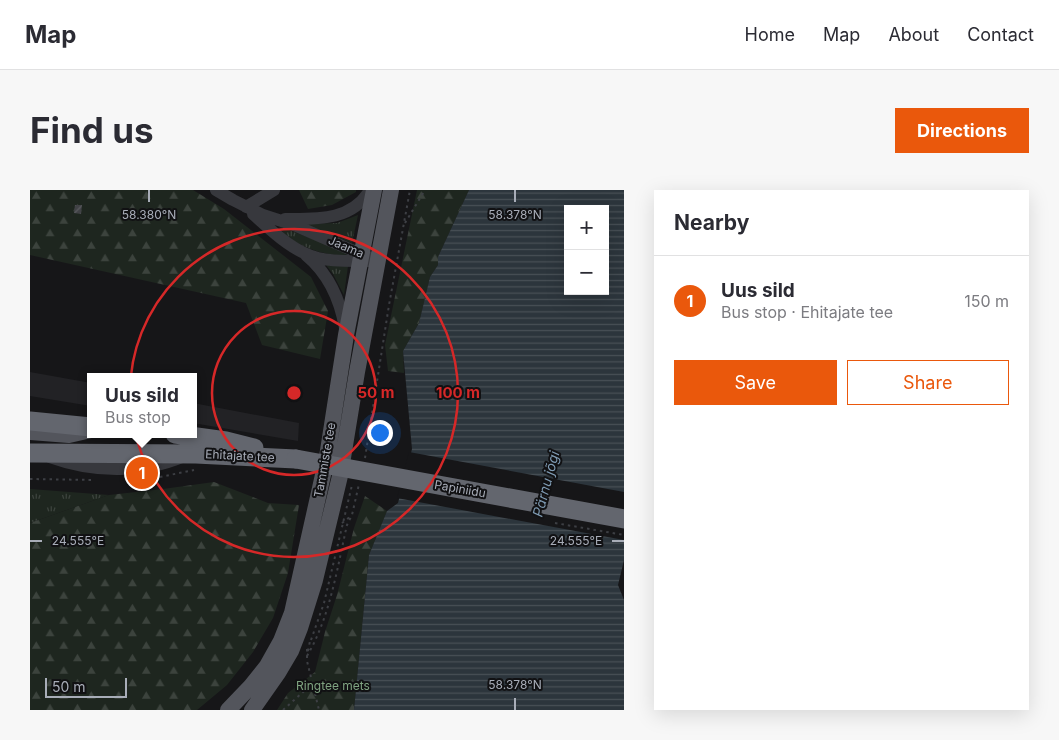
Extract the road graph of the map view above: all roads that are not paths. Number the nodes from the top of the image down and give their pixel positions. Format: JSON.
{"nodes":[{"id":1,"x":216,"y":190,"type":"edge"},
{"id":2,"x":274,"y":190,"type":"edge"},
{"id":3,"x":370,"y":190,"type":"edge"},
{"id":4,"x":374,"y":190,"type":"edge"},
{"id":5,"x":392,"y":190,"type":"edge"},
{"id":6,"x":246,"y":208,"type":"junction"},
{"id":7,"x":274,"y":219,"type":"junction"},
{"id":8,"x":304,"y":253,"type":"junction"},
{"id":9,"x":360,"y":257,"type":"junction"},
{"id":10,"x":377,"y":261,"type":"junction"},
{"id":11,"x":346,"y":335,"type":"junction"},
{"id":12,"x":30,"y":421,"type":"edge"},
{"id":13,"x":87,"y":428,"type":"edge"},
{"id":14,"x":87,"y":430,"type":"edge"},
{"id":15,"x":30,"y":432,"type":"edge"},
{"id":16,"x":197,"y":437,"type":"edge"},
{"id":17,"x":34,"y":453,"type":"edge"},
{"id":18,"x":296,"y":459,"type":"junction"},
{"id":19,"x":624,"y":519,"type":"edge"},
{"id":20,"x":256,"y":704,"type":"edge"},
{"id":21,"x":228,"y":710,"type":"edge"},
{"id":22,"x":246,"y":710,"type":"edge"}],
"edges":[{"from":1,"to":6,"type":"street","name":"Jaama"},
{"from":2,"to":6,"type":"street"},
{"from":3,"to":7,"type":"street","name":"Jaama"},
{"from":4,"to":9,"type":"main road","name":"Tammiste tee"},
{"from":5,"to":10,"type":"main road","name":"Tammiste tee"},
{"from":6,"to":7,"type":"street","name":"Jaama"},
{"from":6,"to":8,"type":"street","name":"Jaama"},
{"from":7,"to":9,"type":"street","name":"Jaama"},
{"from":8,"to":9,"type":"street","name":"Jaama"},
{"from":8,"to":11,"type":"street","name":"Jaama"},
{"from":9,"to":10,"type":"street","name":"Jaama"},
{"from":9,"to":11,"type":"main road","name":"Tammiste tee"},
{"from":10,"to":20,"type":"main road","name":"Tammiste tee"},
{"from":11,"to":21,"type":"main road","name":"Tammiste tee"},
{"from":12,"to":13,"type":"highway"},
{"from":14,"to":15,"type":"main road"},
{"from":16,"to":18,"type":"highway","name":"Ehitajate tee"},
{"from":17,"to":18,"type":"highway","name":"Ehitajate tee"},
{"from":18,"to":19,"type":"highway","name":"Papiniidu","bridge":true},
{"from":20,"to":22,"type":"main road","name":"Tammiste tee"}]}
